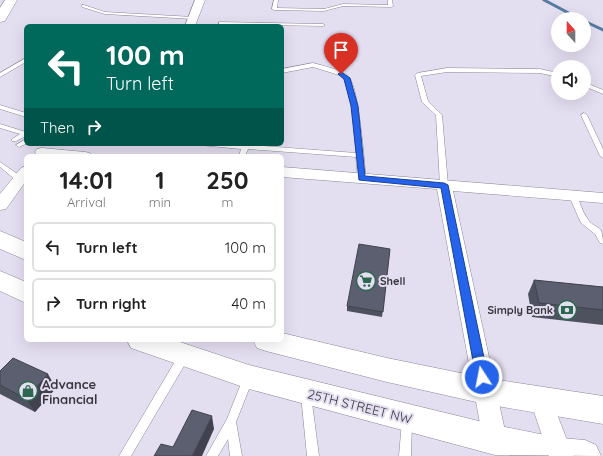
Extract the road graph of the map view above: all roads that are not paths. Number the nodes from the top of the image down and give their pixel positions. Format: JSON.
{"nodes":[{"id":1,"x":10,"y":0,"type":"edge"},
{"id":2,"x":200,"y":0,"type":"edge"},
{"id":3,"x":276,"y":0,"type":"edge"},
{"id":4,"x":390,"y":0,"type":"edge"},
{"id":5,"x":84,"y":6,"type":"dead end"},
{"id":6,"x":0,"y":18,"type":"edge"},
{"id":7,"x":192,"y":22,"type":"edge"},
{"id":8,"x":221,"y":23,"type":"dead end"},
{"id":9,"x":323,"y":24,"type":"dead end"},
{"id":10,"x":24,"y":61,"type":"edge"},
{"id":11,"x":284,"y":71,"type":"edge"},
{"id":12,"x":551,"y":73,"type":"edge"},
{"id":13,"x":0,"y":75,"type":"edge"},
{"id":14,"x":591,"y":87,"type":"edge"},
{"id":15,"x":603,"y":92,"type":"edge"},
{"id":16,"x":0,"y":106,"type":"edge"},
{"id":17,"x":24,"y":114,"type":"edge"},
{"id":18,"x":584,"y":115,"type":"dead end"},
{"id":19,"x":0,"y":126,"type":"edge"},
{"id":20,"x":14,"y":130,"type":"junction"},
{"id":21,"x":6,"y":134,"type":"dead end"},
{"id":22,"x":24,"y":135,"type":"edge"},
{"id":23,"x":24,"y":137,"type":"edge"},
{"id":24,"x":16,"y":142,"type":"dead end"},
{"id":25,"x":245,"y":146,"type":"edge"},
{"id":26,"x":44,"y":151,"type":"edge"},
{"id":27,"x":69,"y":154,"type":"edge"},
{"id":28,"x":360,"y":155,"type":"junction"},
{"id":29,"x":603,"y":156,"type":"edge"},
{"id":30,"x":0,"y":164,"type":"edge"},
{"id":31,"x":284,"y":172,"type":"edge"},
{"id":32,"x":24,"y":177,"type":"edge"},
{"id":33,"x":362,"y":179,"type":"junction"},
{"id":34,"x":444,"y":185,"type":"junction"},
{"id":35,"x":573,"y":196,"type":"junction"},
{"id":36,"x":603,"y":198,"type":"edge"},
{"id":37,"x":0,"y":205,"type":"edge"},
{"id":38,"x":600,"y":232,"type":"edge"},
{"id":39,"x":0,"y":239,"type":"edge"},
{"id":40,"x":603,"y":241,"type":"edge"},
{"id":41,"x":24,"y":251,"type":"edge"},
{"id":42,"x":0,"y":280,"type":"edge"},
{"id":43,"x":24,"y":292,"type":"edge"},
{"id":44,"x":146,"y":342,"type":"edge"},
{"id":45,"x":274,"y":342,"type":"edge"},
{"id":46,"x":184,"y":355,"type":"junction"},
{"id":47,"x":249,"y":377,"type":"junction"},
{"id":48,"x":306,"y":392,"type":"junction"},
{"id":49,"x":485,"y":392,"type":"junction"},
{"id":50,"x":541,"y":400,"type":"junction"},
{"id":51,"x":603,"y":410,"type":"edge"},
{"id":52,"x":407,"y":418,"type":"junction"},
{"id":53,"x":231,"y":422,"type":"junction"},
{"id":54,"x":495,"y":440,"type":"junction"},
{"id":55,"x":569,"y":455,"type":"edge"},
{"id":56,"x":124,"y":456,"type":"edge"},
{"id":57,"x":212,"y":456,"type":"edge"},
{"id":58,"x":236,"y":456,"type":"edge"},
{"id":59,"x":313,"y":456,"type":"edge"},
{"id":60,"x":405,"y":456,"type":"edge"}],
"edges":[{"from":1,"to":6,"type":"highway"},
{"from":2,"to":7,"type":"street"},
{"from":3,"to":4,"type":"lane"},
{"from":5,"to":7,"type":"lane"},
{"from":8,"to":9,"type":"lane"},
{"from":10,"to":13,"type":"lane"},
{"from":11,"to":28,"type":"lane"},
{"from":12,"to":34,"type":"lane"},
{"from":14,"to":15,"type":"lane"},
{"from":16,"to":17,"type":"lane"},
{"from":18,"to":29,"type":"lane"},
{"from":19,"to":20,"type":"lane"},
{"from":20,"to":21,"type":"lane"},
{"from":20,"to":22,"type":"lane"},
{"from":23,"to":24,"type":"lane"},
{"from":25,"to":28,"type":"lane"},
{"from":26,"to":27,"type":"street"},
{"from":28,"to":33,"type":"lane"},
{"from":30,"to":32,"type":"lane"},
{"from":31,"to":33,"type":"street"},
{"from":32,"to":37,"type":"street"},
{"from":33,"to":34,"type":"street"},
{"from":34,"to":35,"type":"street"},
{"from":34,"to":49,"type":"street"},
{"from":35,"to":36,"type":"street"},
{"from":35,"to":38,"type":"lane"},
{"from":38,"to":40,"type":"lane"},
{"from":39,"to":41,"type":"highway"},
{"from":42,"to":43,"type":"highway"},
{"from":44,"to":46,"type":"highway","name":"25TH STREET NW"},
{"from":45,"to":49,"type":"highway"},
{"from":46,"to":47,"type":"highway","name":"25TH STREET NW"},
{"from":46,"to":56,"type":"lane"},
{"from":47,"to":48,"type":"highway","name":"25TH STREET NW"},
{"from":47,"to":53,"type":"lane"},
{"from":48,"to":52,"type":"highway","name":"25TH STREET NW"},
{"from":48,"to":59,"type":"lane"},
{"from":49,"to":50,"type":"highway"},
{"from":49,"to":54,"type":"street"},
{"from":50,"to":51,"type":"highway"},
{"from":50,"to":55,"type":"street"},
{"from":52,"to":54,"type":"highway","name":"25TH STREET NW"},
{"from":52,"to":60,"type":"lane"},
{"from":53,"to":57,"type":"lane"},
{"from":53,"to":58,"type":"lane"},
{"from":54,"to":55,"type":"highway","name":"25TH STREET NW"}]}
